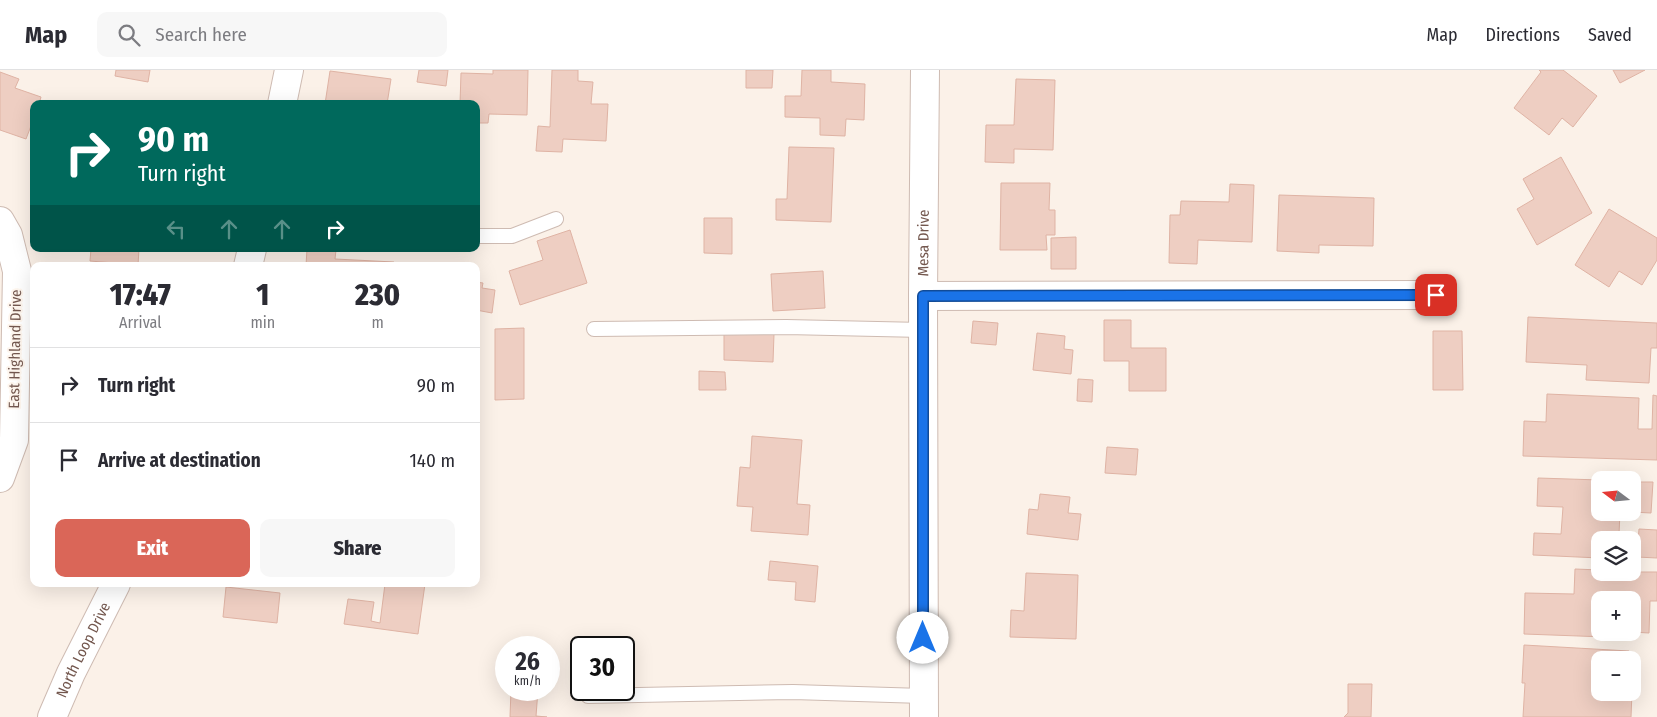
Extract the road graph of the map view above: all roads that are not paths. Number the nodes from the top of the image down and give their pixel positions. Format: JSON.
{"nodes":[{"id":1,"x":289,"y":70,"type":"edge"},
{"id":2,"x":925,"y":70,"type":"edge"},
{"id":3,"x":283,"y":100,"type":"edge"},
{"id":4,"x":556,"y":219,"type":"dead end"},
{"id":5,"x":0,"y":221,"type":"edge"},
{"id":6,"x":480,"y":236,"type":"edge"},
{"id":7,"x":1436,"y":295,"type":"dead end"},
{"id":8,"x":923,"y":296,"type":"junction"},
{"id":9,"x":594,"y":329,"type":"dead end"},
{"id":10,"x":923,"y":330,"type":"junction"},
{"id":11,"x":0,"y":478,"type":"edge"},
{"id":12,"x":114,"y":587,"type":"edge"},
{"id":13,"x":635,"y":695,"type":"edge"},
{"id":14,"x":923,"y":707,"type":"edge"},
{"id":15,"x":52,"y":717,"type":"edge"}],
"edges":[{"from":1,"to":3,"type":"street"},
{"from":2,"to":8,"type":"street","name":"Mesa Drive"},
{"from":4,"to":6,"type":"lane"},
{"from":5,"to":11,"type":"street","name":"East Highland Drive"},
{"from":7,"to":8,"type":"street"},
{"from":8,"to":10,"type":"street","name":"Mesa Drive"},
{"from":9,"to":10,"type":"lane"},
{"from":10,"to":14,"type":"street","name":"Mesa Drive"},
{"from":12,"to":15,"type":"street","name":"North Loop Drive"},
{"from":13,"to":14,"type":"lane"}]}
